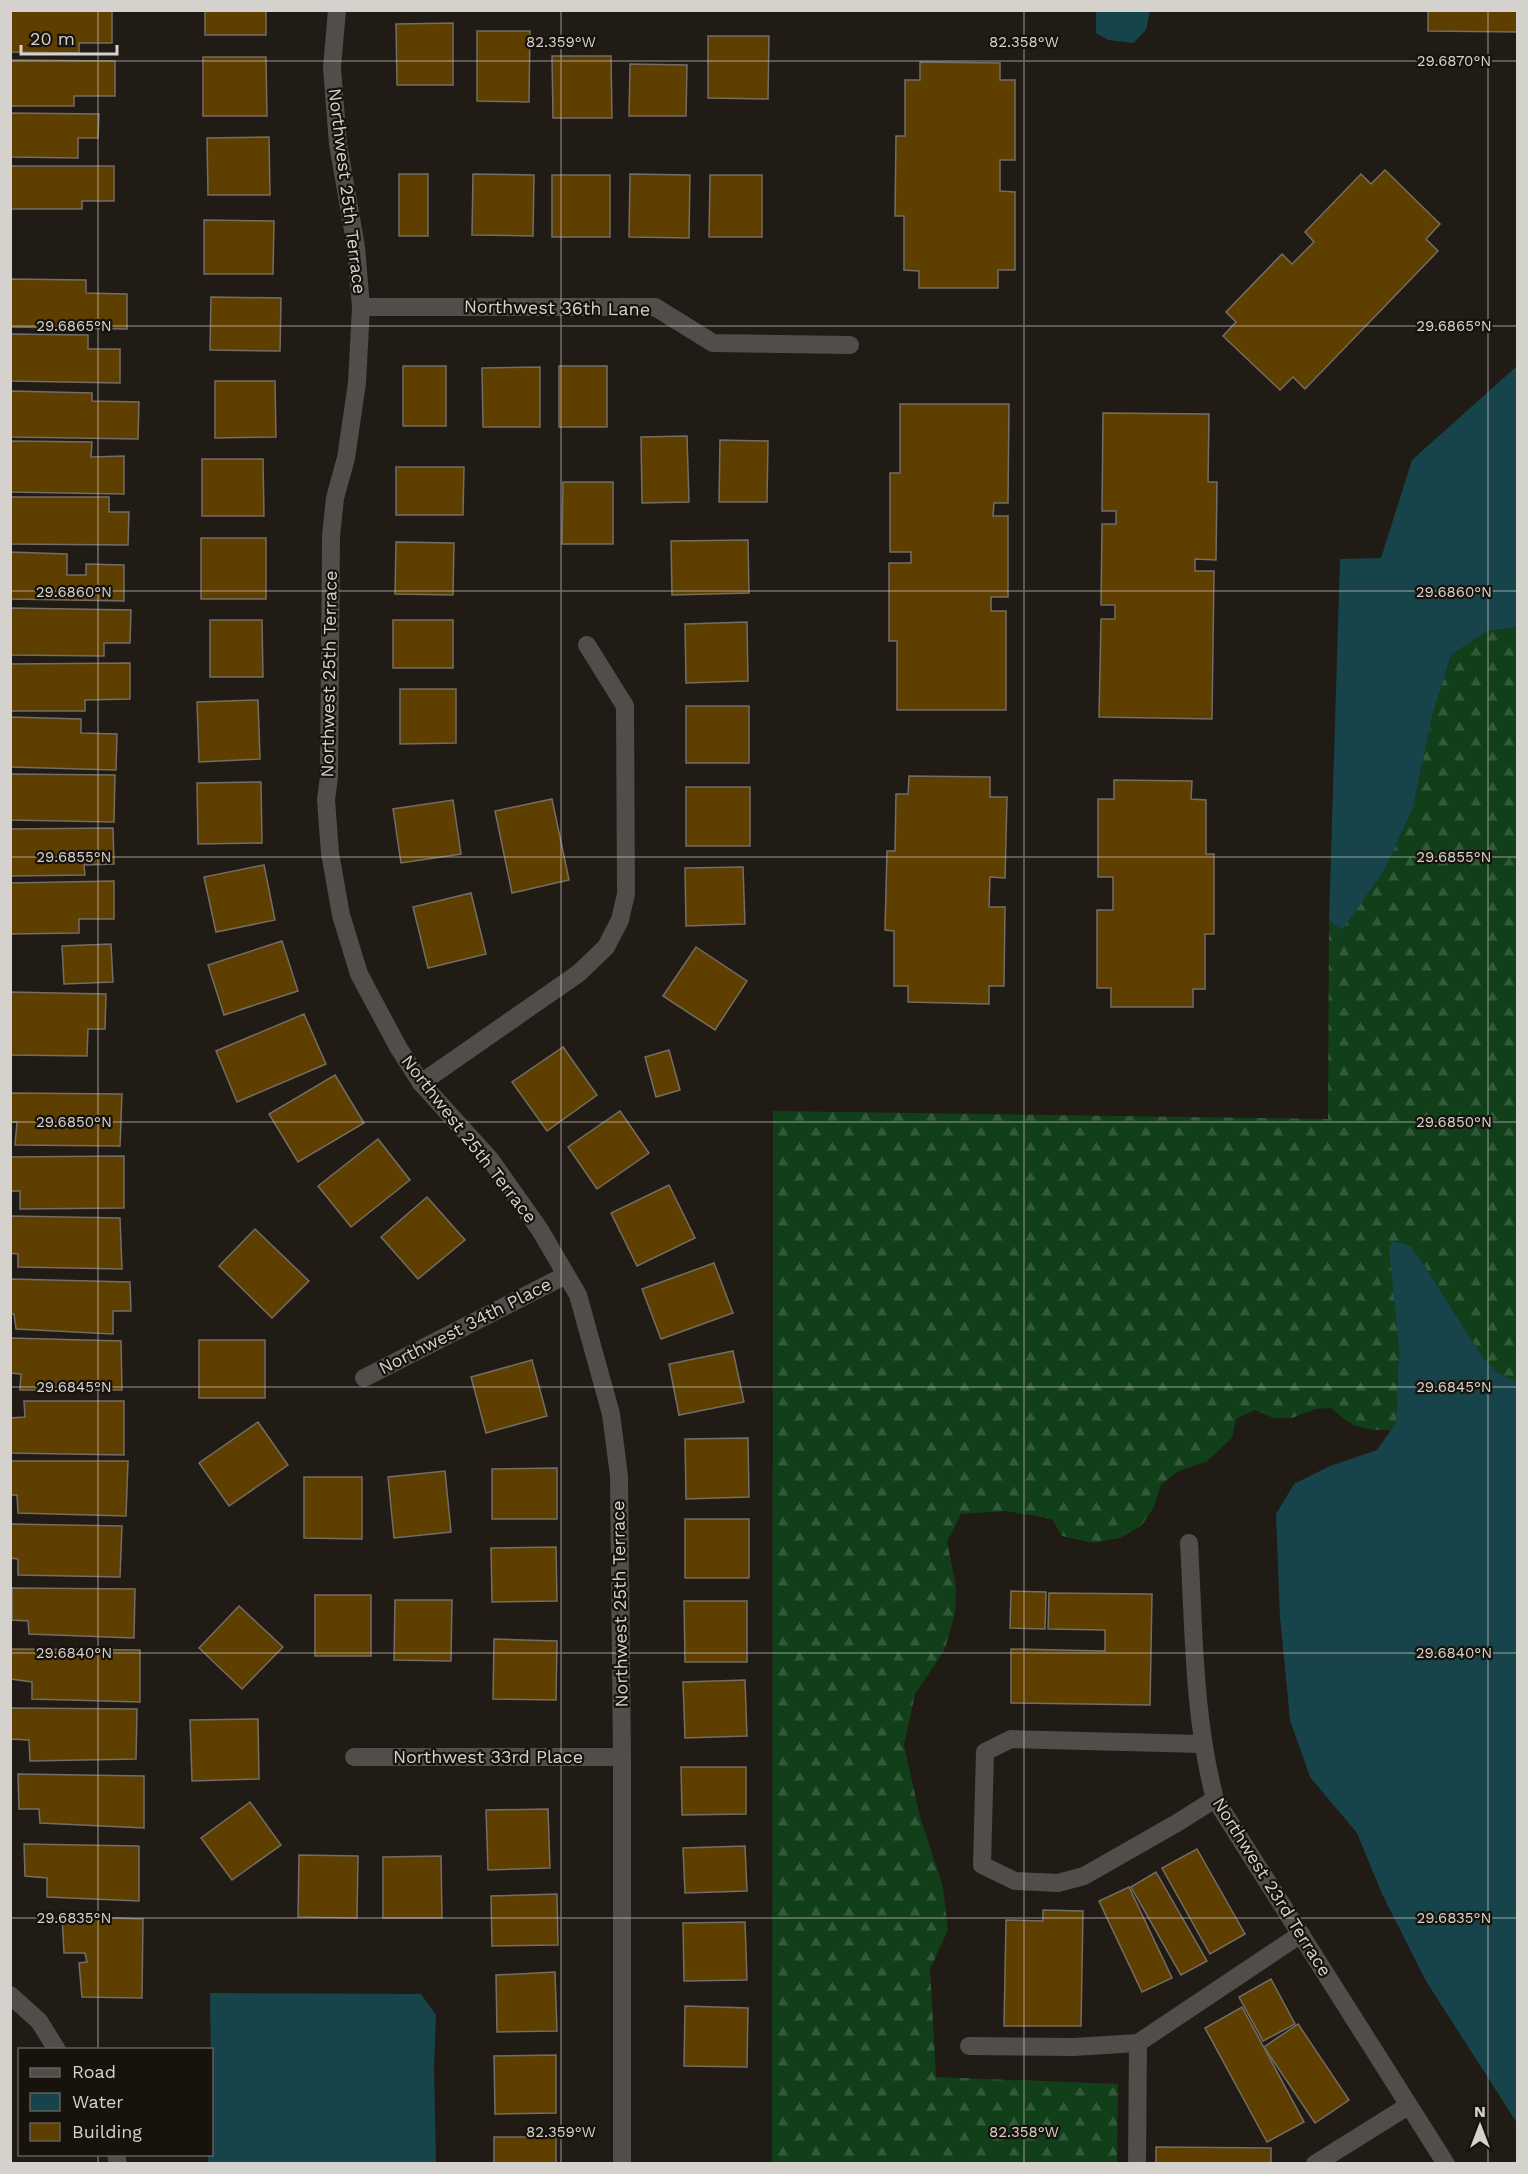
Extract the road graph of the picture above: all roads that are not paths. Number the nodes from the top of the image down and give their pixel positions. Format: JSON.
{"nodes":[{"id":1,"x":337,"y":10,"type":"edge"},
{"id":2,"x":361,"y":307,"type":"junction"},
{"id":3,"x":850,"y":345,"type":"dead end"},
{"id":4,"x":587,"y":645,"type":"dead end"},
{"id":5,"x":421,"y":1083,"type":"junction"},
{"id":6,"x":566,"y":1275,"type":"junction"},
{"id":7,"x":364,"y":1378,"type":"dead end"},
{"id":8,"x":1189,"y":1543,"type":"dead end"},
{"id":9,"x":1202,"y":1744,"type":"junction"},
{"id":10,"x":354,"y":1756,"type":"dead end"},
{"id":11,"x":622,"y":1756,"type":"junction"},
{"id":12,"x":1215,"y":1799,"type":"junction"},
{"id":13,"x":1301,"y":1934,"type":"junction"},
{"id":14,"x":10,"y":1995,"type":"edge"},
{"id":15,"x":1138,"y":2043,"type":"junction"},
{"id":16,"x":969,"y":2046,"type":"dead end"},
{"id":17,"x":56,"y":2048,"type":"edge"},
{"id":18,"x":1408,"y":2106,"type":"junction"},
{"id":19,"x":622,"y":2163,"type":"edge"},
{"id":20,"x":1137,"y":2163,"type":"edge"},
{"id":21,"x":1315,"y":2163,"type":"edge"},
{"id":22,"x":1446,"y":2163,"type":"edge"}],
"edges":[{"from":1,"to":2,"type":"street","name":"Northwest 25th Terrace"},
{"from":2,"to":3,"type":"street","name":"Northwest 36th Lane"},
{"from":2,"to":5,"type":"street","name":"Northwest 25th Terrace"},
{"from":4,"to":5,"type":"street"},
{"from":5,"to":6,"type":"street","name":"Northwest 25th Terrace"},
{"from":6,"to":7,"type":"street","name":"Northwest 34th Place"},
{"from":6,"to":11,"type":"street","name":"Northwest 25th Terrace"},
{"from":8,"to":9,"type":"street","name":"Northwest 23rd Terrace"},
{"from":9,"to":12,"type":"street","name":"Northwest 23rd Terrace"},
{"from":9,"to":12,"type":"street"},
{"from":10,"to":11,"type":"street","name":"Northwest 33rd Place"},
{"from":11,"to":19,"type":"street","name":"Northwest 25th Terrace"},
{"from":12,"to":13,"type":"street","name":"Northwest 23rd Terrace"},
{"from":13,"to":15,"type":"street"},
{"from":13,"to":18,"type":"street","name":"Northwest 23rd Terrace"},
{"from":14,"to":17,"type":"street"},
{"from":15,"to":16,"type":"street"},
{"from":15,"to":20,"type":"street"},
{"from":18,"to":21,"type":"street"},
{"from":18,"to":22,"type":"street","name":"Northwest 23rd Terrace"}]}
